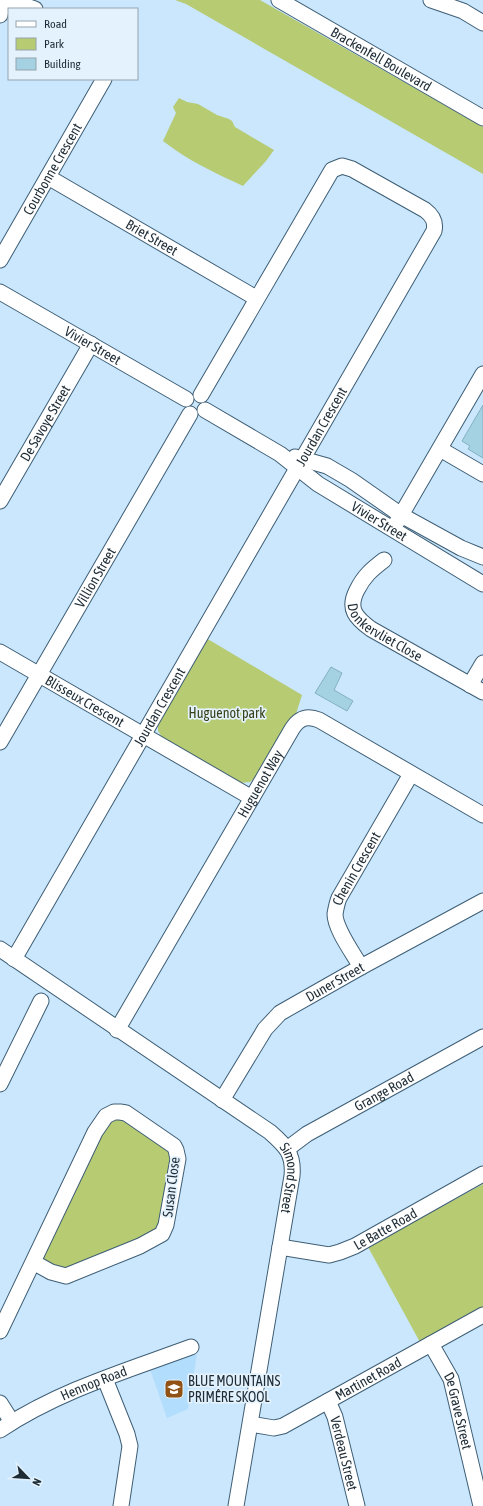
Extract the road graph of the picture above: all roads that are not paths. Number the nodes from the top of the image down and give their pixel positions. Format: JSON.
{"nodes":[{"id":1,"x":3,"y":0,"type":"edge"},
{"id":2,"x":8,"y":0,"type":"edge"},
{"id":3,"x":431,"y":0,"type":"edge"},
{"id":4,"x":286,"y":2,"type":"edge"},
{"id":5,"x":31,"y":8,"type":"edge"},
{"id":6,"x":0,"y":15,"type":"edge"},
{"id":7,"x":483,"y":23,"type":"edge"},
{"id":8,"x":103,"y":80,"type":"edge"},
{"id":9,"x":483,"y":118,"type":"edge"},
{"id":10,"x":48,"y":177,"type":"junction"},
{"id":11,"x":0,"y":260,"type":"edge"},
{"id":12,"x":0,"y":292,"type":"edge"},
{"id":13,"x":256,"y":298,"type":"junction"},
{"id":14,"x":90,"y":344,"type":"junction"},
{"id":15,"x":483,"y":374,"type":"edge"},
{"id":16,"x":201,"y":395,"type":"junction"},
{"id":17,"x":186,"y":399,"type":"junction"},
{"id":18,"x":205,"y":410,"type":"junction"},
{"id":19,"x":190,"y":414,"type":"junction"},
{"id":20,"x":440,"y":449,"type":"junction"},
{"id":21,"x":300,"y":464,"type":"junction"},
{"id":22,"x":483,"y":474,"type":"edge"},
{"id":23,"x":0,"y":501,"type":"edge"},
{"id":24,"x":401,"y":514,"type":"junction"},
{"id":25,"x":393,"y":529,"type":"junction"},
{"id":26,"x":483,"y":557,"type":"edge"},
{"id":27,"x":384,"y":560,"type":"dead end"},
{"id":28,"x":483,"y":584,"type":"edge"},
{"id":29,"x":0,"y":652,"type":"edge"},
{"id":30,"x":483,"y":663,"type":"edge"},
{"id":31,"x":39,"y":675,"type":"junction"},
{"id":32,"x":477,"y":688,"type":"edge"},
{"id":33,"x":144,"y":735,"type":"junction"},
{"id":34,"x":0,"y":742,"type":"edge"},
{"id":35,"x":411,"y":774,"type":"junction"},
{"id":36,"x":252,"y":798,"type":"junction"},
{"id":37,"x":483,"y":815,"type":"edge"},
{"id":38,"x":483,"y":901,"type":"edge"},
{"id":39,"x":0,"y":949,"type":"edge"},
{"id":40,"x":14,"y":959,"type":"junction"},
{"id":41,"x":361,"y":967,"type":"junction"},
{"id":42,"x":40,"y":1001,"type":"dead end"},
{"id":43,"x":117,"y":1030,"type":"junction"},
{"id":44,"x":483,"y":1037,"type":"edge"},
{"id":45,"x":0,"y":1084,"type":"edge"},
{"id":46,"x":222,"y":1100,"type":"junction"},
{"id":47,"x":287,"y":1149,"type":"junction"},
{"id":48,"x":483,"y":1174,"type":"edge"},
{"id":49,"x":280,"y":1247,"type":"junction"},
{"id":50,"x":33,"y":1262,"type":"junction"},
{"id":51,"x":483,"y":1315,"type":"edge"},
{"id":52,"x":0,"y":1331,"type":"edge"},
{"id":53,"x":431,"y":1344,"type":"junction"},
{"id":54,"x":191,"y":1347,"type":"dead end"},
{"id":55,"x":104,"y":1379,"type":"junction"},
{"id":56,"x":328,"y":1401,"type":"junction"},
{"id":57,"x":0,"y":1402,"type":"edge"},
{"id":58,"x":250,"y":1424,"type":"junction"},
{"id":59,"x":6,"y":1426,"type":"edge"},
{"id":60,"x":121,"y":1506,"type":"edge"},
{"id":61,"x":236,"y":1506,"type":"edge"},
{"id":62,"x":357,"y":1506,"type":"edge"},
{"id":63,"x":481,"y":1506,"type":"edge"}],
"edges":[{"from":1,"to":6,"type":"street"},
{"from":2,"to":5,"type":"street"},
{"from":3,"to":7,"type":"street"},
{"from":4,"to":9,"type":"street","name":"Brackenfell Boulevard"},
{"from":8,"to":10,"type":"street","name":"Courbonne Crescent"},
{"from":10,"to":11,"type":"street","name":"Courbonne Crescent"},
{"from":10,"to":13,"type":"street","name":"Briet Street"},
{"from":12,"to":14,"type":"street","name":"Vivier Street"},
{"from":13,"to":16,"type":"street","name":"Jourdan Crescent"},
{"from":13,"to":21,"type":"street","name":"Jourdan Crescent"},
{"from":14,"to":17,"type":"street","name":"Vivier Street"},
{"from":14,"to":23,"type":"street","name":"De Savoye Street"},
{"from":15,"to":20,"type":"street"},
{"from":16,"to":17,"type":"street"},
{"from":16,"to":18,"type":"street"},
{"from":17,"to":19,"type":"street"},
{"from":18,"to":19,"type":"street"},
{"from":18,"to":21,"type":"street","name":"Vivier Street"},
{"from":19,"to":31,"type":"street","name":"Villion Street"},
{"from":20,"to":22,"type":"street"},
{"from":20,"to":24,"type":"street"},
{"from":21,"to":24,"type":"street","name":"Vivier Street"},
{"from":21,"to":25,"type":"street","name":"Vivier Street"},
{"from":21,"to":33,"type":"street","name":"Jourdan Crescent"},
{"from":24,"to":25,"type":"street"},
{"from":24,"to":26,"type":"street","name":"Vivier Street"},
{"from":25,"to":28,"type":"street","name":"Vivier Street"},
{"from":27,"to":32,"type":"street","name":"Donkervliet Close"},
{"from":29,"to":31,"type":"street","name":"Blisseux Crescent"},
{"from":30,"to":32,"type":"street","name":"Donkervliet Close"},
{"from":31,"to":33,"type":"street","name":"Blisseux Crescent"},
{"from":31,"to":34,"type":"street","name":"Villion Street"},
{"from":33,"to":36,"type":"street","name":"Blisseux Crescent"},
{"from":33,"to":40,"type":"street","name":"Jourdan Crescent"},
{"from":35,"to":36,"type":"street","name":"Huguenot Way"},
{"from":35,"to":37,"type":"street","name":"Huguenot Way"},
{"from":35,"to":41,"type":"street","name":"Chenin Crescent"},
{"from":36,"to":43,"type":"street","name":"Huguenot Way"},
{"from":38,"to":41,"type":"street","name":"Duner Street"},
{"from":39,"to":40,"type":"street","name":"Simond Street"},
{"from":40,"to":43,"type":"street","name":"Simond Street"},
{"from":41,"to":46,"type":"street","name":"Duner Street"},
{"from":42,"to":45,"type":"street"},
{"from":43,"to":46,"type":"street","name":"Simond Street"},
{"from":44,"to":47,"type":"street","name":"Grange Road"},
{"from":46,"to":47,"type":"street","name":"Simond Street"},
{"from":47,"to":49,"type":"street","name":"Simond Street"},
{"from":48,"to":49,"type":"street","name":"Le Batte Road"},
{"from":49,"to":58,"type":"street","name":"Simond Street"},
{"from":50,"to":50,"type":"street","name":"Susan Close"},
{"from":50,"to":52,"type":"street","name":"Susan Close"},
{"from":51,"to":53,"type":"street","name":"Martinet Road"},
{"from":53,"to":56,"type":"street","name":"Martinet Road"},
{"from":53,"to":63,"type":"street","name":"De Grave Street"},
{"from":54,"to":55,"type":"street","name":"Hennop Road"},
{"from":55,"to":59,"type":"street","name":"Hennop Road"},
{"from":55,"to":60,"type":"street"},
{"from":56,"to":58,"type":"street","name":"Martinet Road"},
{"from":56,"to":62,"type":"street","name":"Verdeau Street"},
{"from":57,"to":59,"type":"street"},
{"from":58,"to":61,"type":"street","name":"Simond Street"}]}
